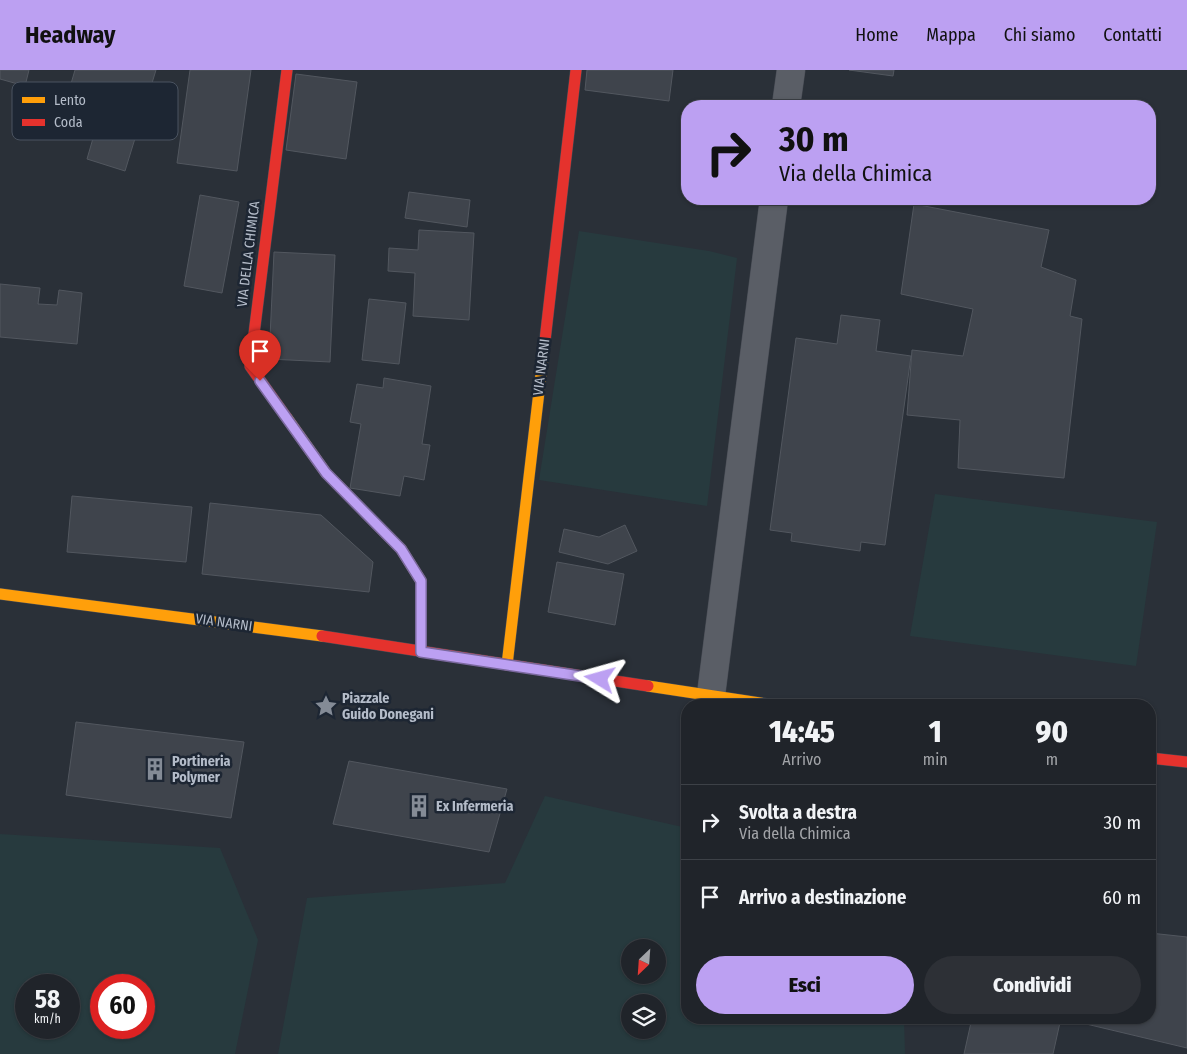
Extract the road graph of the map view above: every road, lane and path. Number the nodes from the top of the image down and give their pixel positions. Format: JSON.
{"nodes":[{"id":1,"x":286,"y":70,"type":"edge"},
{"id":2,"x":576,"y":70,"type":"edge"},
{"id":3,"x":791,"y":70,"type":"edge"},
{"id":4,"x":787,"y":100,"type":"edge"},
{"id":5,"x":773,"y":205,"type":"edge"},
{"id":6,"x":0,"y":594,"type":"edge"},
{"id":7,"x":421,"y":652,"type":"junction"},
{"id":8,"x":506,"y":665,"type":"junction"},
{"id":9,"x":711,"y":695,"type":"junction"},
{"id":10,"x":736,"y":699,"type":"edge"},
{"id":11,"x":1156,"y":759,"type":"edge"},
{"id":12,"x":1187,"y":762,"type":"edge"}],
"edges":[{"from":1,"to":7,"type":"street","name":"VIA DELLA CHIMICA"},
{"from":2,"to":8,"type":"street","name":"VIA NARNI"},
{"from":3,"to":4,"type":"street"},
{"from":5,"to":9,"type":"street"},
{"from":6,"to":7,"type":"street","name":"VIA NARNI"},
{"from":7,"to":8,"type":"street","name":"VIA NARNI"},
{"from":8,"to":9,"type":"street","name":"VIA NARNI"},
{"from":9,"to":10,"type":"street","name":"VIA NARNI"},
{"from":11,"to":12,"type":"street"}]}
